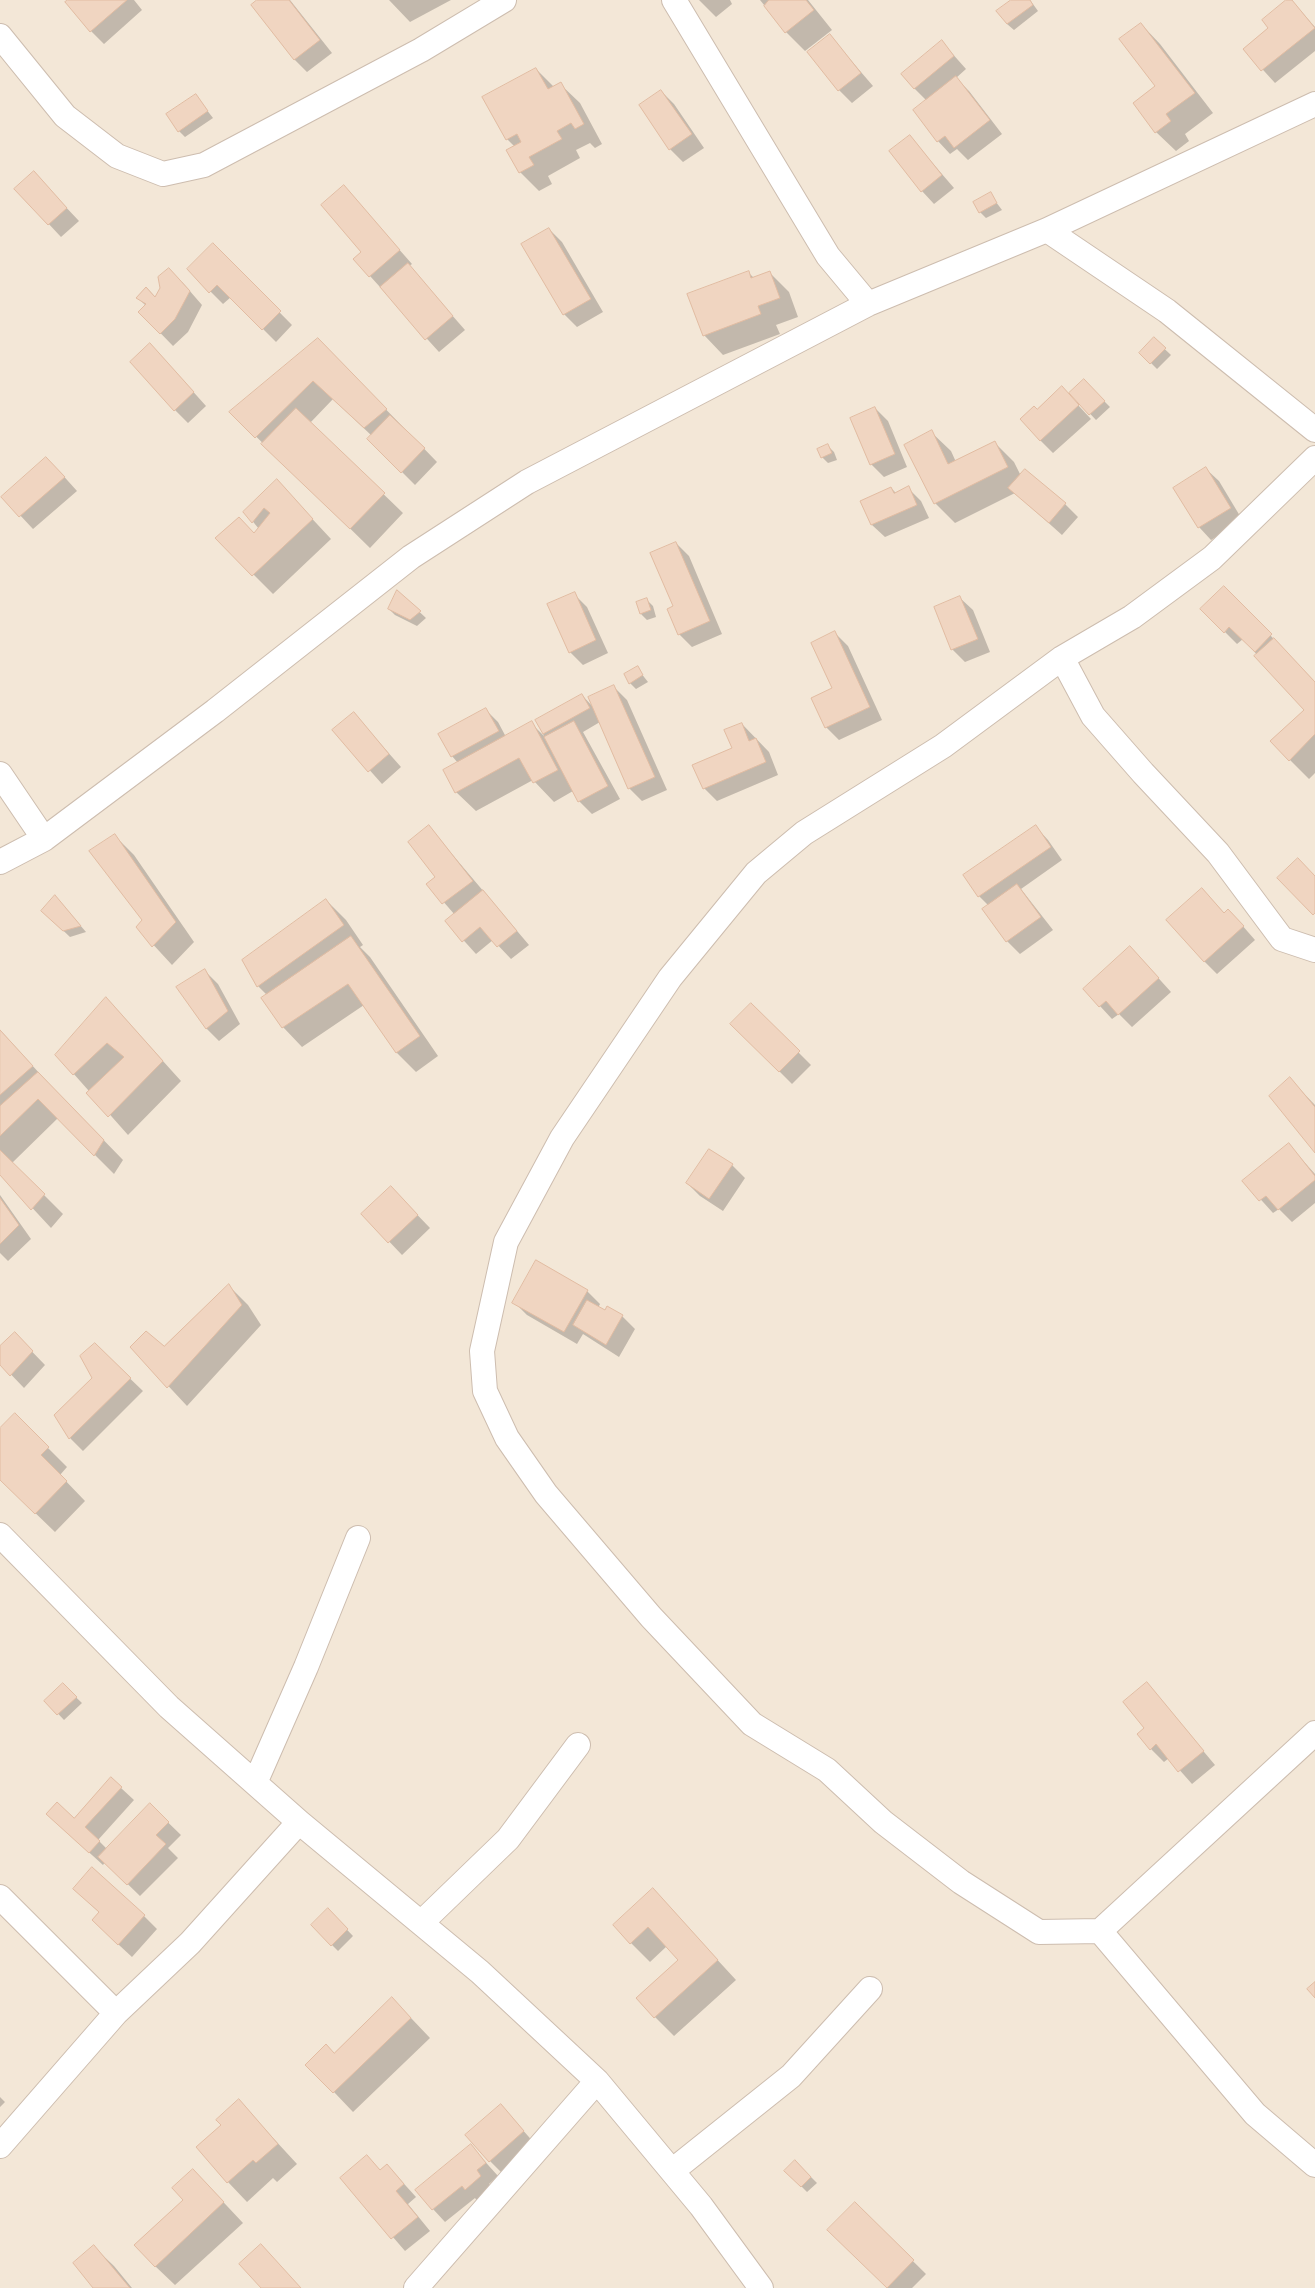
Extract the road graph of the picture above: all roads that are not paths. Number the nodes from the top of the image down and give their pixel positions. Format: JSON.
{"nodes":[{"id":1,"x":504,"y":0,"type":"edge"},
{"id":2,"x":674,"y":0,"type":"edge"},
{"id":3,"x":0,"y":36,"type":"edge"},
{"id":4,"x":1315,"y":104,"type":"edge"},
{"id":5,"x":1047,"y":230,"type":"junction"},
{"id":6,"x":868,"y":304,"type":"junction"},
{"id":7,"x":1315,"y":430,"type":"edge"},
{"id":8,"x":1315,"y":458,"type":"edge"},
{"id":9,"x":1062,"y":658,"type":"junction"},
{"id":10,"x":0,"y":774,"type":"edge"},
{"id":11,"x":44,"y":840,"type":"junction"},
{"id":12,"x":0,"y":862,"type":"edge"},
{"id":13,"x":1315,"y":950,"type":"edge"},
{"id":14,"x":0,"y":1535,"type":"edge"},
{"id":15,"x":358,"y":1538,"type":"dead end"},
{"id":16,"x":1315,"y":1733,"type":"edge"},
{"id":17,"x":578,"y":1745,"type":"dead end"},
{"id":18,"x":255,"y":1783,"type":"junction"},
{"id":19,"x":299,"y":1822,"type":"junction"},
{"id":20,"x":0,"y":1897,"type":"edge"},
{"id":21,"x":421,"y":1923,"type":"junction"},
{"id":22,"x":1100,"y":1931,"type":"junction"},
{"id":23,"x":870,"y":1988,"type":"dead end"},
{"id":24,"x":116,"y":2012,"type":"junction"},
{"id":25,"x":597,"y":2081,"type":"junction"},
{"id":26,"x":0,"y":2146,"type":"edge"},
{"id":27,"x":1315,"y":2165,"type":"edge"},
{"id":28,"x":672,"y":2171,"type":"junction"},
{"id":29,"x":416,"y":2288,"type":"edge"},
{"id":30,"x":761,"y":2288,"type":"edge"}],
"edges":[{"from":1,"to":3,"type":"street"},
{"from":2,"to":6,"type":"street"},
{"from":4,"to":5,"type":"street"},
{"from":5,"to":6,"type":"street"},
{"from":5,"to":7,"type":"street"},
{"from":6,"to":11,"type":"street"},
{"from":8,"to":9,"type":"street"},
{"from":9,"to":13,"type":"street"},
{"from":9,"to":22,"type":"street"},
{"from":10,"to":11,"type":"street"},
{"from":11,"to":12,"type":"street"},
{"from":14,"to":18,"type":"street"},
{"from":15,"to":18,"type":"street"},
{"from":16,"to":22,"type":"street"},
{"from":17,"to":21,"type":"street"},
{"from":18,"to":19,"type":"street"},
{"from":19,"to":21,"type":"street"},
{"from":19,"to":24,"type":"street"},
{"from":20,"to":24,"type":"street"},
{"from":21,"to":25,"type":"street"},
{"from":22,"to":27,"type":"street"},
{"from":23,"to":28,"type":"street"},
{"from":24,"to":26,"type":"street"},
{"from":25,"to":28,"type":"street"},
{"from":25,"to":29,"type":"street"},
{"from":28,"to":30,"type":"street"}]}
